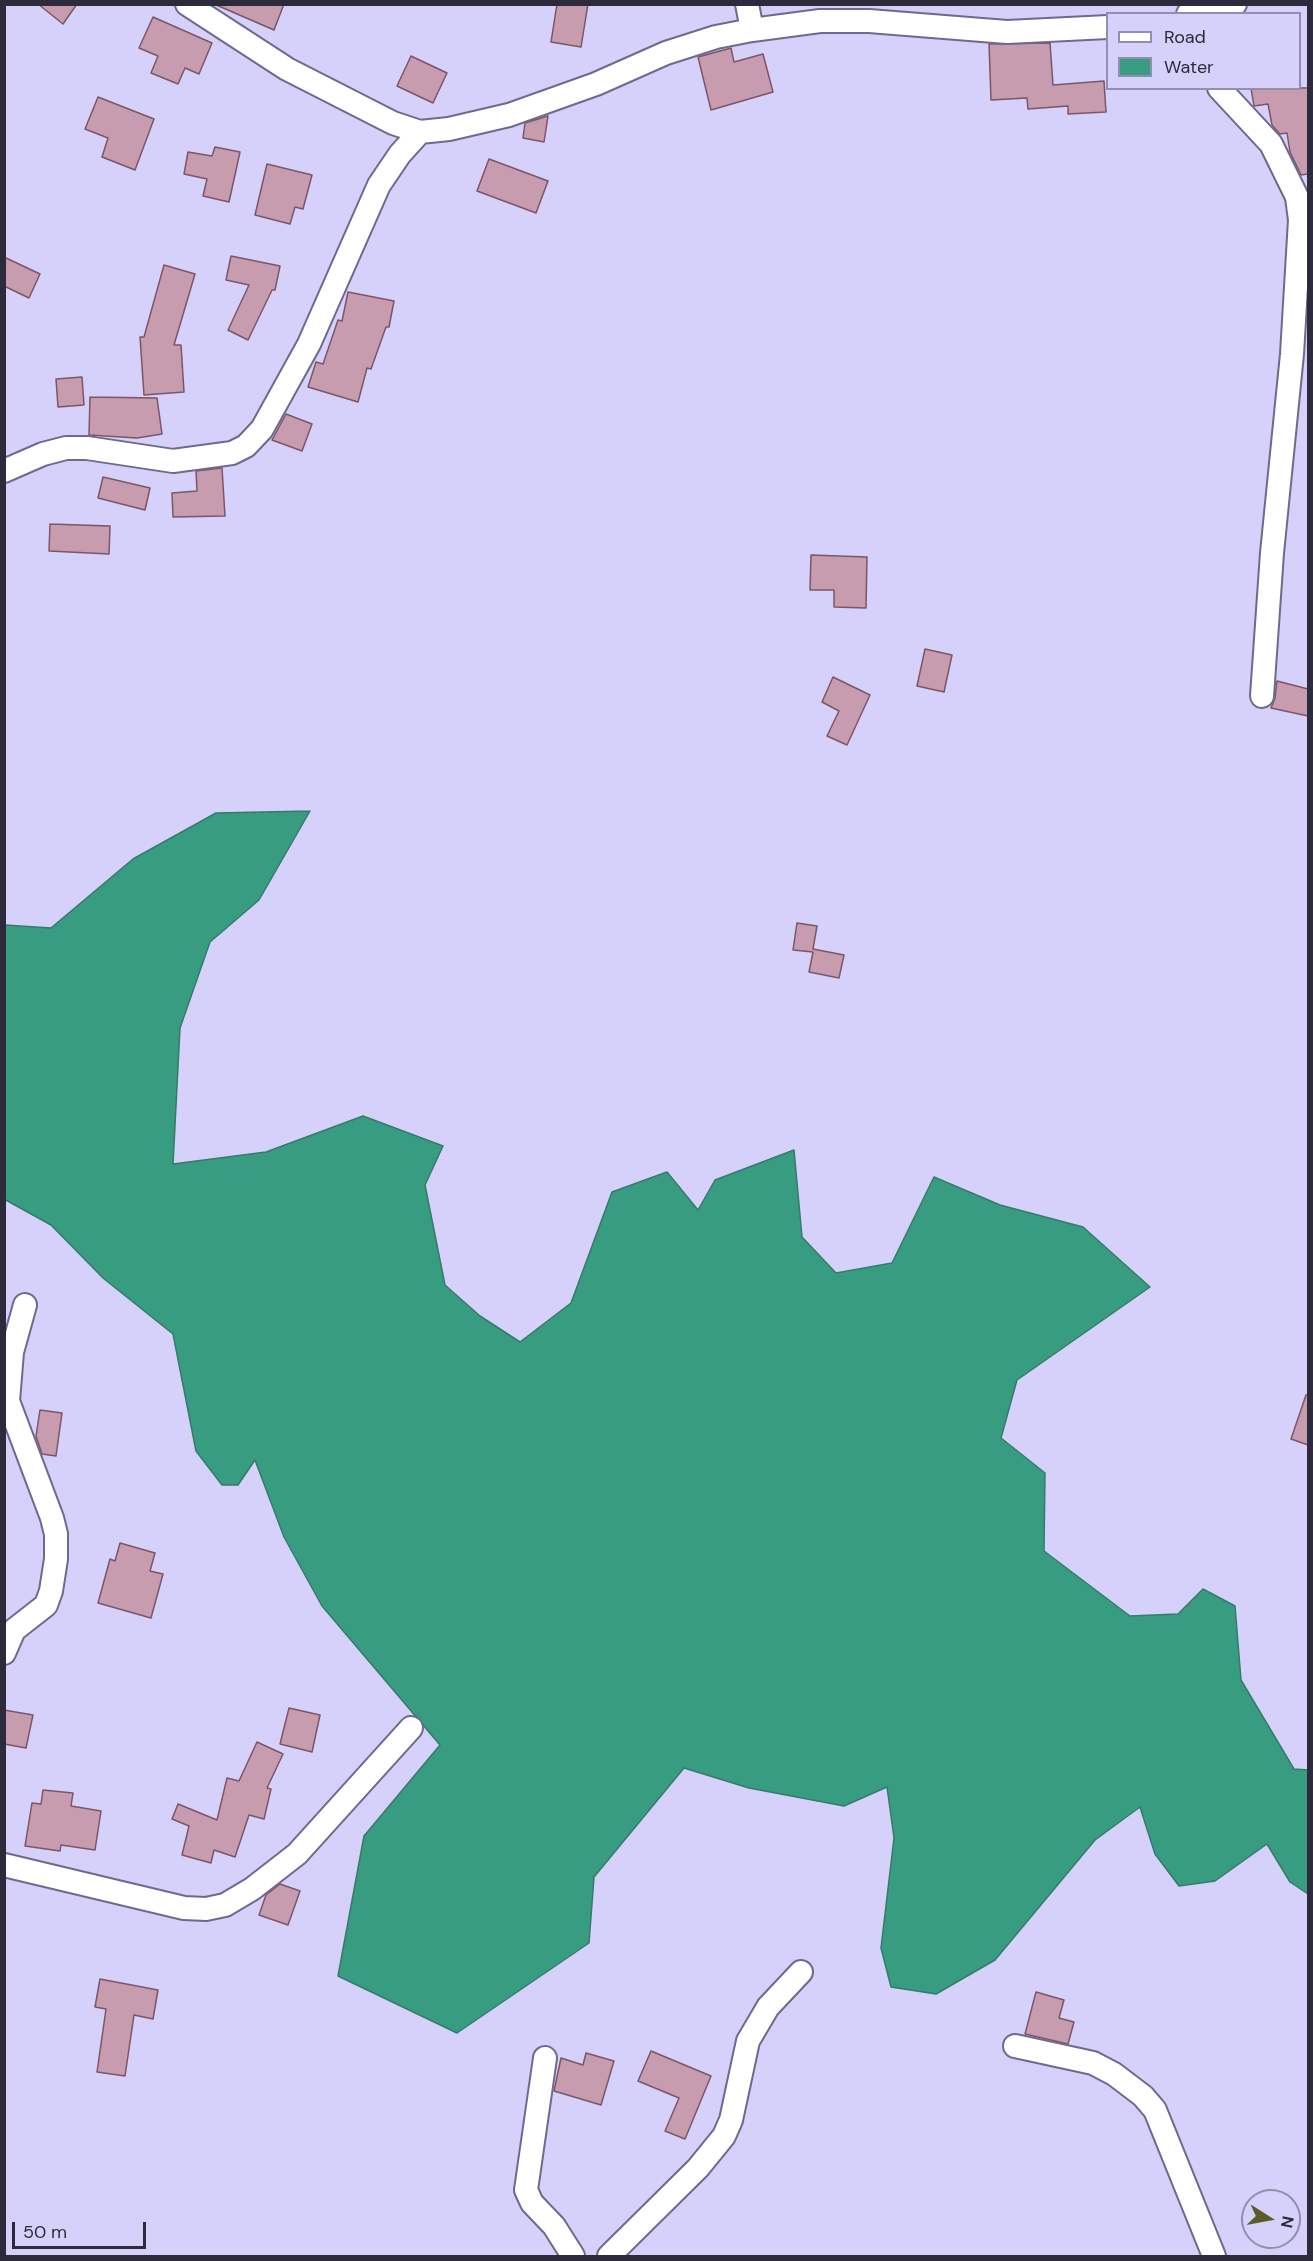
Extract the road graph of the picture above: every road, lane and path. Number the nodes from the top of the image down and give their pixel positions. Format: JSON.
{"nodes":[{"id":1,"x":187,"y":4,"type":"edge"},
{"id":2,"x":747,"y":4,"type":"edge"},
{"id":3,"x":1234,"y":4,"type":"edge"},
{"id":4,"x":1197,"y":12,"type":"edge"},
{"id":5,"x":1106,"y":27,"type":"edge"},
{"id":6,"x":752,"y":30,"type":"junction"},
{"id":7,"x":1222,"y":90,"type":"edge"},
{"id":8,"x":420,"y":132,"type":"junction"},
{"id":9,"x":4,"y":471,"type":"edge"},
{"id":10,"x":1262,"y":696,"type":"dead end"},
{"id":11,"x":25,"y":1305,"type":"dead end"},
{"id":12,"x":4,"y":1653,"type":"edge"},
{"id":13,"x":411,"y":1728,"type":"dead end"},
{"id":14,"x":4,"y":1865,"type":"edge"},
{"id":15,"x":801,"y":1972,"type":"dead end"},
{"id":16,"x":1015,"y":2046,"type":"dead end"},
{"id":17,"x":544,"y":2058,"type":"dead end"},
{"id":18,"x":573,"y":2256,"type":"edge"},
{"id":19,"x":609,"y":2256,"type":"edge"},
{"id":20,"x":1214,"y":2256,"type":"edge"}],
"edges":[{"from":1,"to":8,"type":"street"},
{"from":2,"to":6,"type":"street"},
{"from":3,"to":4,"type":"street"},
{"from":5,"to":6,"type":"street"},
{"from":6,"to":8,"type":"street"},
{"from":7,"to":10,"type":"street"},
{"from":8,"to":9,"type":"street"},
{"from":11,"to":12,"type":"street"},
{"from":13,"to":14,"type":"street"},
{"from":15,"to":19,"type":"street"},
{"from":16,"to":20,"type":"street"},
{"from":17,"to":18,"type":"street"}]}
